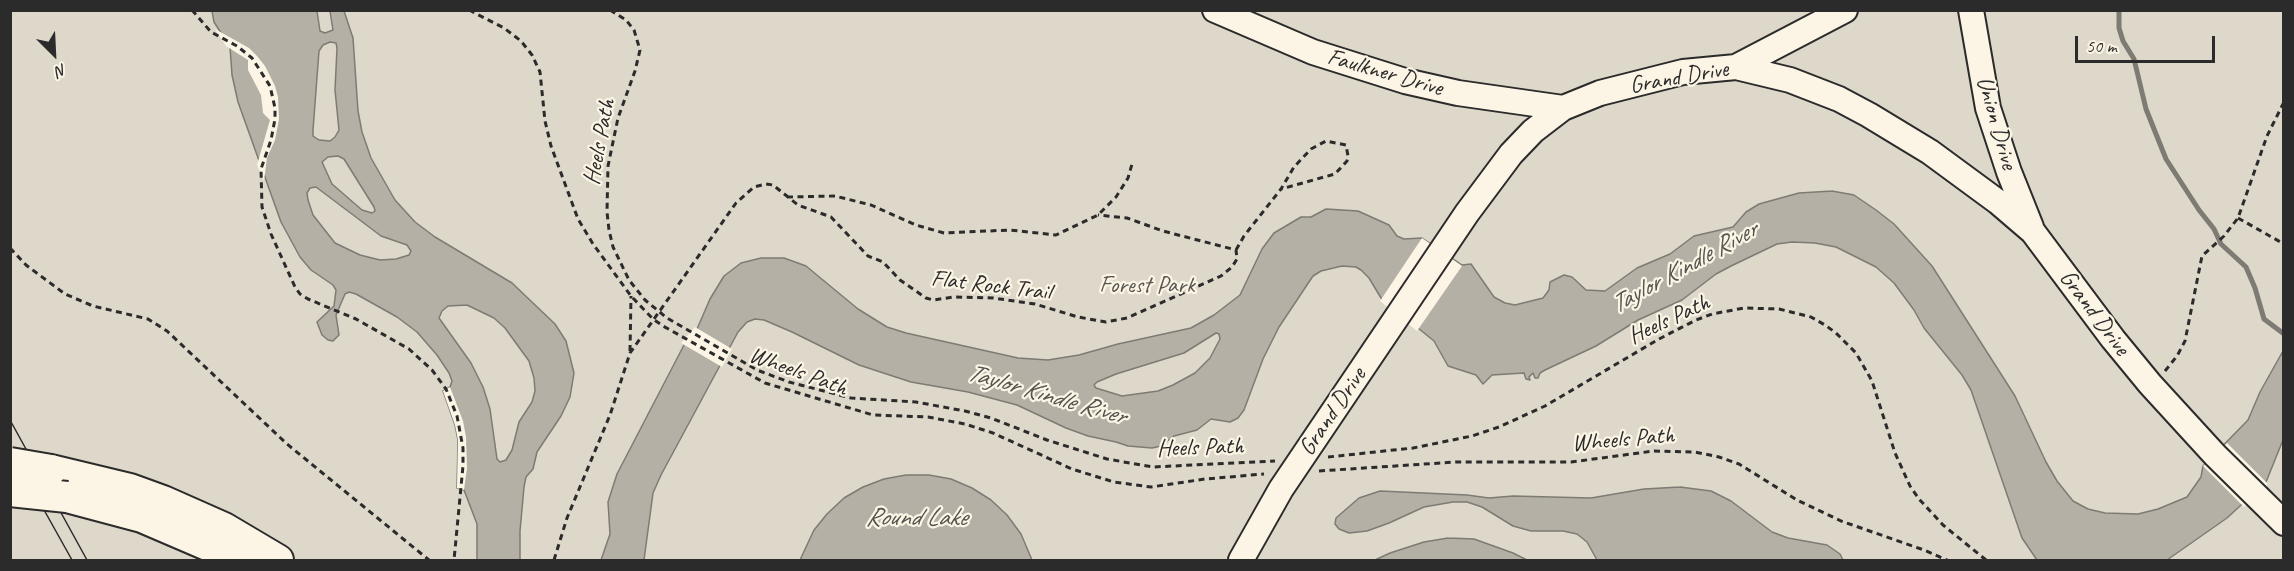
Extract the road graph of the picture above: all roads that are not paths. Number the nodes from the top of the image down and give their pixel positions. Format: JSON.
{"nodes":[{"id":1,"x":1215,"y":10,"type":"edge"},
{"id":2,"x":1845,"y":10,"type":"edge"},
{"id":3,"x":1971,"y":10,"type":"edge"},
{"id":4,"x":1736,"y":67,"type":"junction"},
{"id":5,"x":1563,"y":108,"type":"junction"},
{"id":6,"x":2033,"y":232,"type":"junction"},
{"id":7,"x":10,"y":464,"type":"edge"},
{"id":8,"x":10,"y":490,"type":"edge"},
{"id":9,"x":2283,"y":523,"type":"edge"},
{"id":10,"x":236,"y":561,"type":"edge"},
{"id":11,"x":278,"y":561,"type":"edge"},
{"id":12,"x":1240,"y":561,"type":"edge"}],
"edges":[{"from":1,"to":5,"type":"street","name":"Faulkner Drive"},
{"from":2,"to":4,"type":"street"},
{"from":3,"to":6,"type":"street","name":"Union Drive"},
{"from":4,"to":5,"type":"street","name":"Grand Drive"},
{"from":4,"to":6,"type":"street","name":"Grand Drive"},
{"from":5,"to":12,"type":"street","name":"Grand Drive"},
{"from":6,"to":9,"type":"street","name":"Grand Drive"},
{"from":7,"to":11,"type":"main road","bridge":true},
{"from":8,"to":10,"type":"main road","bridge":true}]}
